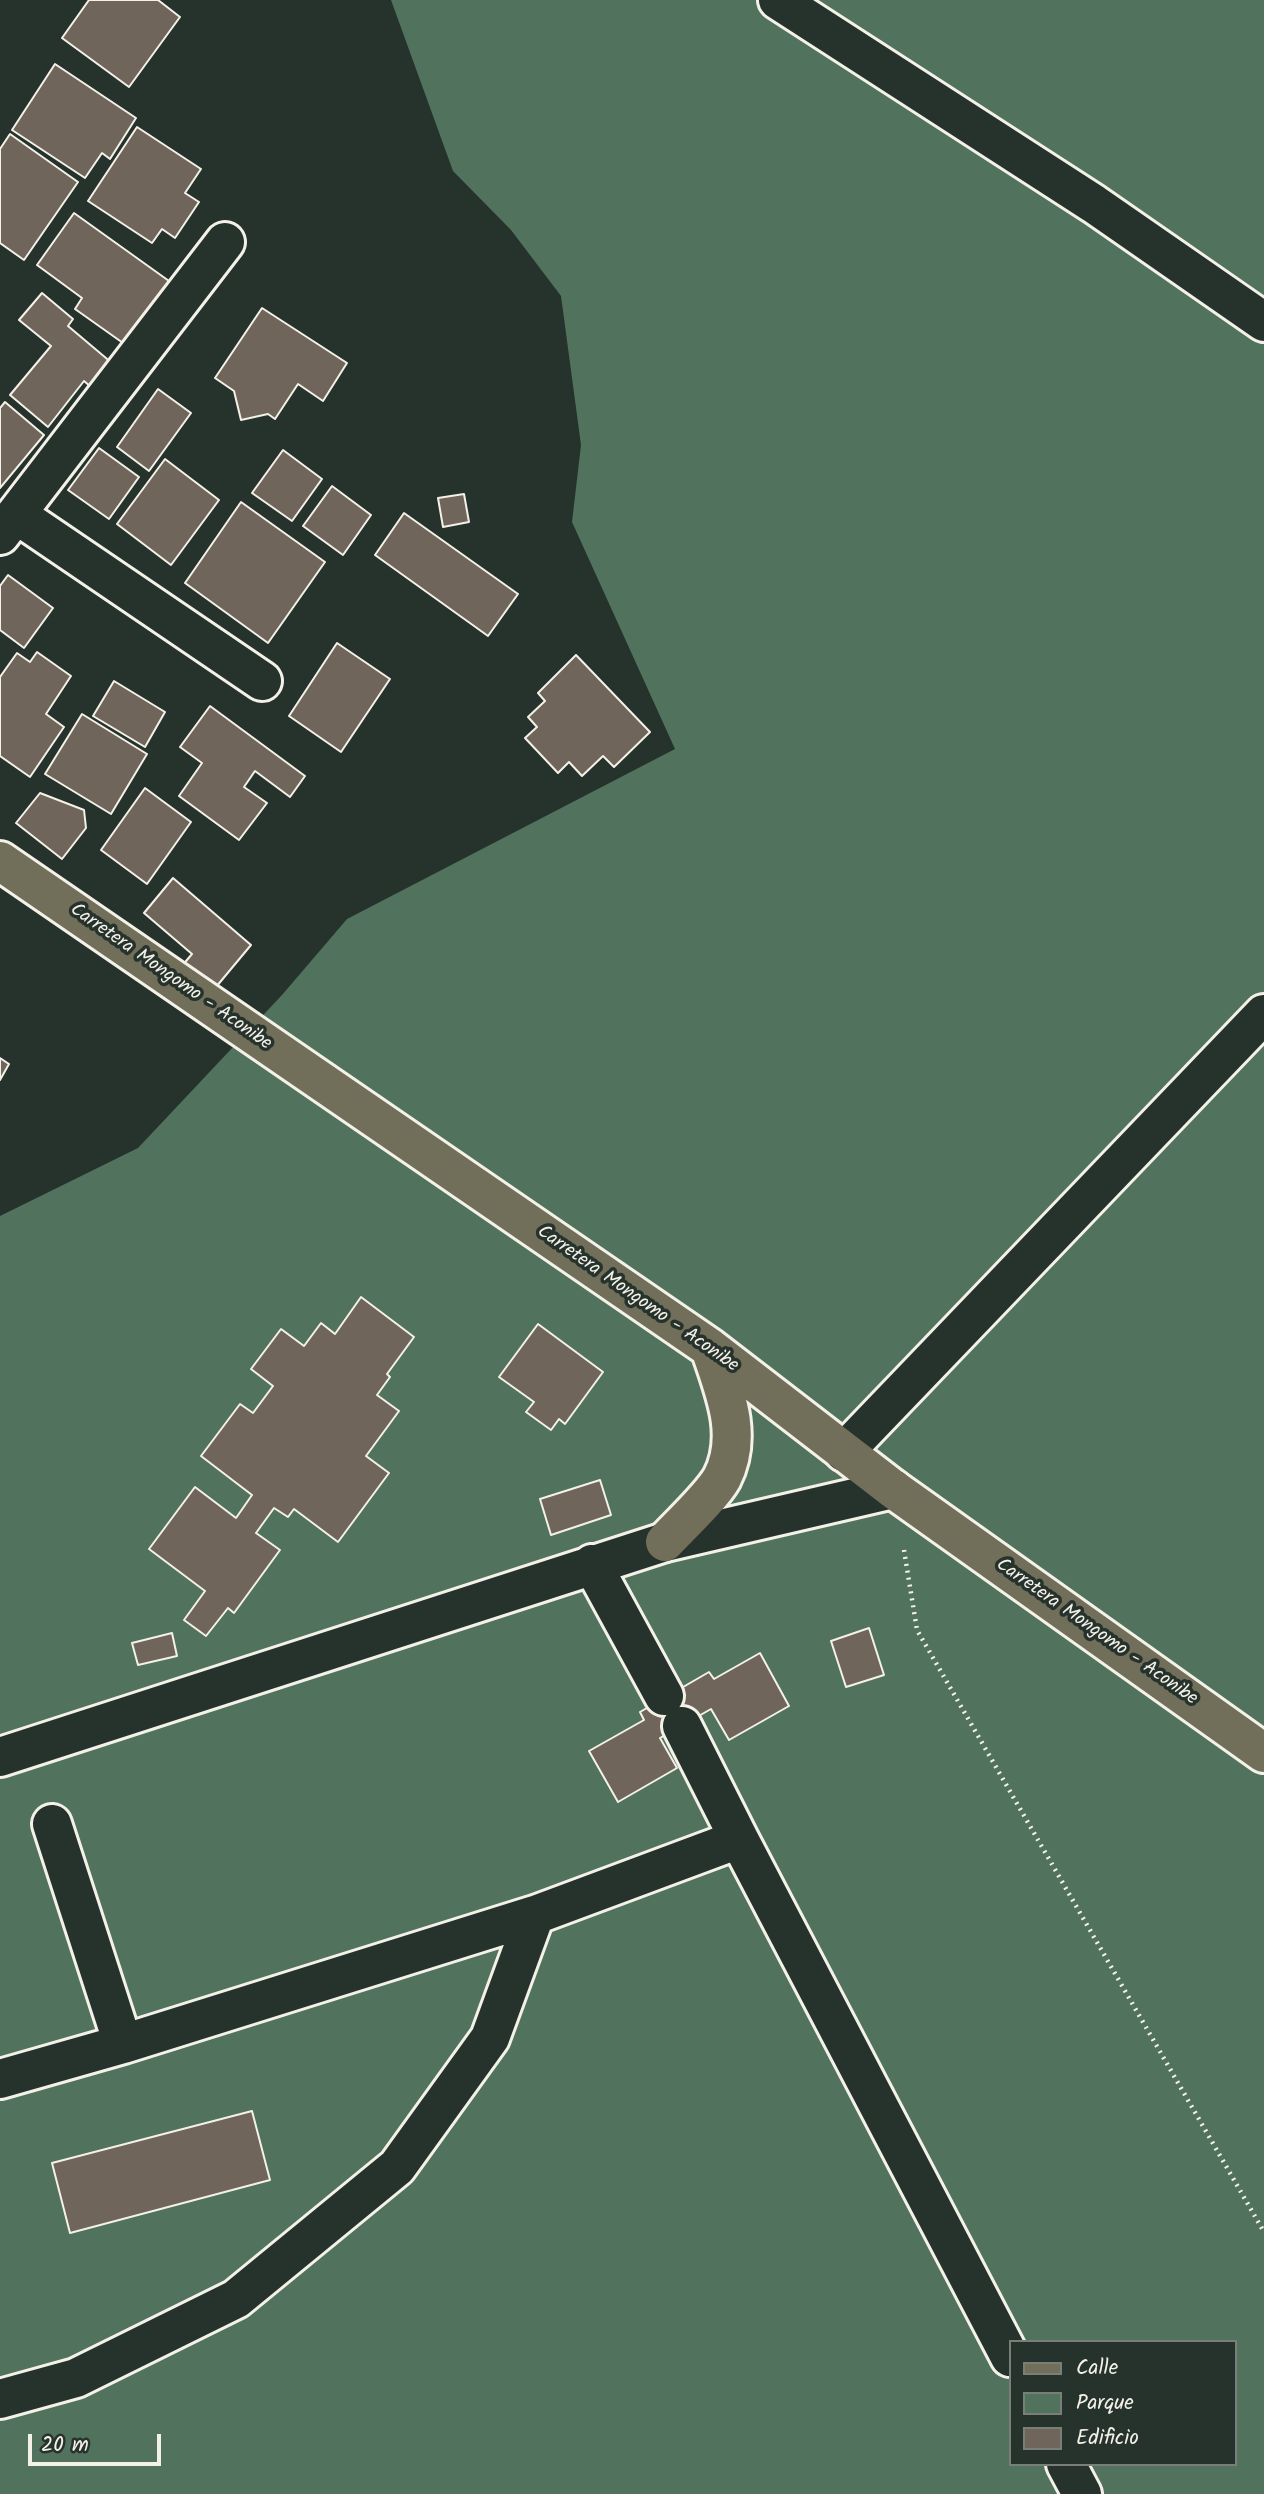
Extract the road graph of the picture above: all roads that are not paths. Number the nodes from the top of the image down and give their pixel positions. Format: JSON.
{"nodes":[{"id":1,"x":778,"y":0,"type":"edge"},
{"id":2,"x":225,"y":242,"type":"dead end"},
{"id":3,"x":1264,"y":322,"type":"edge"},
{"id":4,"x":8,"y":525,"type":"edge"},
{"id":5,"x":262,"y":681,"type":"dead end"},
{"id":6,"x":0,"y":861,"type":"edge"},
{"id":7,"x":1264,"y":1013,"type":"edge"},
{"id":8,"x":710,"y":1349,"type":"junction"},
{"id":9,"x":844,"y":1452,"type":"junction"},
{"id":10,"x":893,"y":1489,"type":"junction"},
{"id":11,"x":665,"y":1542,"type":"junction"},
{"id":12,"x":592,"y":1564,"type":"junction"},
{"id":13,"x":1264,"y":1753,"type":"edge"},
{"id":14,"x":0,"y":1757,"type":"edge"},
{"id":15,"x":52,"y":1824,"type":"dead end"},
{"id":16,"x":739,"y":1839,"type":"junction"},
{"id":17,"x":535,"y":1915,"type":"junction"},
{"id":18,"x":123,"y":2044,"type":"junction"},
{"id":19,"x":0,"y":2079,"type":"edge"},
{"id":20,"x":1009,"y":2355,"type":"edge"},
{"id":21,"x":0,"y":2399,"type":"edge"},
{"id":22,"x":1067,"y":2466,"type":"edge"},
{"id":23,"x":1082,"y":2494,"type":"edge"}],
"edges":[{"from":1,"to":3,"type":"street"},
{"from":2,"to":4,"type":"street"},
{"from":4,"to":5,"type":"street"},
{"from":6,"to":8,"type":"main road","name":"Carretera Mongomo - Aconibe"},
{"from":7,"to":9,"type":"street"},
{"from":8,"to":9,"type":"main road","name":"Carretera Mongomo - Aconibe"},
{"from":8,"to":11,"type":"main road"},
{"from":9,"to":10,"type":"main road","name":"Carretera Mongomo - Aconibe"},
{"from":10,"to":11,"type":"street"},
{"from":10,"to":13,"type":"main road","name":"Carretera Mongomo - Aconibe"},
{"from":11,"to":12,"type":"street"},
{"from":12,"to":14,"type":"street"},
{"from":12,"to":16,"type":"street"},
{"from":15,"to":18,"type":"street"},
{"from":16,"to":17,"type":"street"},
{"from":16,"to":20,"type":"street"},
{"from":17,"to":18,"type":"street"},
{"from":17,"to":21,"type":"street"},
{"from":18,"to":19,"type":"street"},
{"from":22,"to":23,"type":"street"}]}
